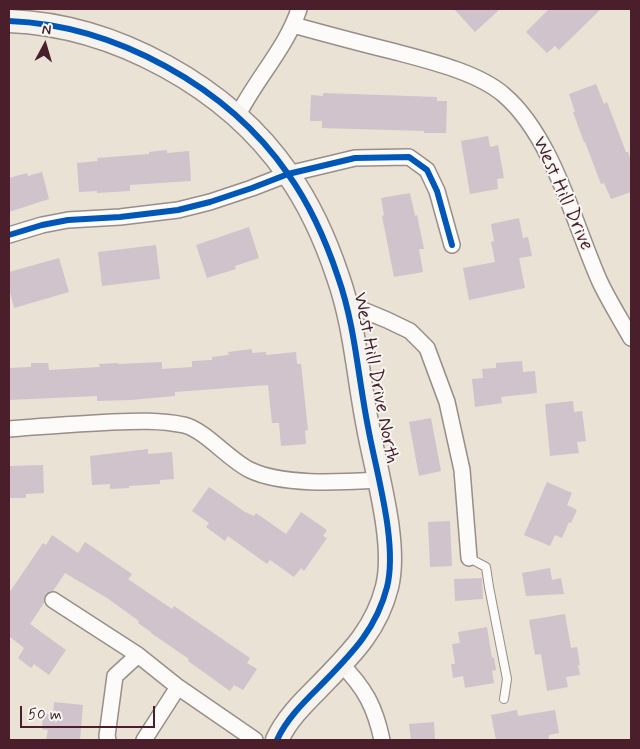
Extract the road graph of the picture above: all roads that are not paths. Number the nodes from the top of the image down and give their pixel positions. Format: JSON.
{"nodes":[{"id":1,"x":299,"y":9,"type":"edge"},
{"id":2,"x":9,"y":21,"type":"edge"},
{"id":3,"x":293,"y":25,"type":"junction"},
{"id":4,"x":237,"y":117,"type":"junction"},
{"id":5,"x":288,"y":174,"type":"junction"},
{"id":6,"x":9,"y":235,"type":"edge"},
{"id":7,"x":452,"y":245,"type":"dead end"},
{"id":8,"x":348,"y":310,"type":"junction"},
{"id":9,"x":631,"y":338,"type":"edge"},
{"id":10,"x":9,"y":429,"type":"edge"},
{"id":11,"x":379,"y":480,"type":"junction"},
{"id":12,"x":469,"y":558,"type":"joint"},
{"id":13,"x":54,"y":600,"type":"dead end"},
{"id":14,"x":138,"y":655,"type":"junction"},
{"id":15,"x":341,"y":664,"type":"junction"},
{"id":16,"x":178,"y":687,"type":"junction"},
{"id":17,"x":504,"y":700,"type":"dead end"},
{"id":18,"x":108,"y":740,"type":"edge"},
{"id":19,"x":144,"y":740,"type":"edge"},
{"id":20,"x":255,"y":740,"type":"edge"},
{"id":21,"x":277,"y":740,"type":"edge"},
{"id":22,"x":382,"y":740,"type":"edge"}],
"edges":[{"from":1,"to":3,"type":"street"},
{"from":2,"to":4,"type":"street","name":"West Hill Drive North"},
{"from":3,"to":4,"type":"street"},
{"from":3,"to":9,"type":"street","name":"West Hill Drive"},
{"from":4,"to":5,"type":"street","name":"West Hill Drive North"},
{"from":5,"to":6,"type":"street"},
{"from":5,"to":7,"type":"street"},
{"from":5,"to":8,"type":"street","name":"West Hill Drive North"},
{"from":8,"to":11,"type":"street","name":"West Hill Drive North"},
{"from":8,"to":12,"type":"street"},
{"from":10,"to":11,"type":"street"},
{"from":11,"to":15,"type":"street","name":"West Hill Drive North"},
{"from":12,"to":17,"type":"lane"},
{"from":13,"to":14,"type":"street"},
{"from":14,"to":16,"type":"street"},
{"from":14,"to":18,"type":"street"},
{"from":15,"to":21,"type":"street","name":"West Hill Drive North"},
{"from":15,"to":22,"type":"street"},
{"from":16,"to":19,"type":"street"},
{"from":16,"to":20,"type":"street"}]}
